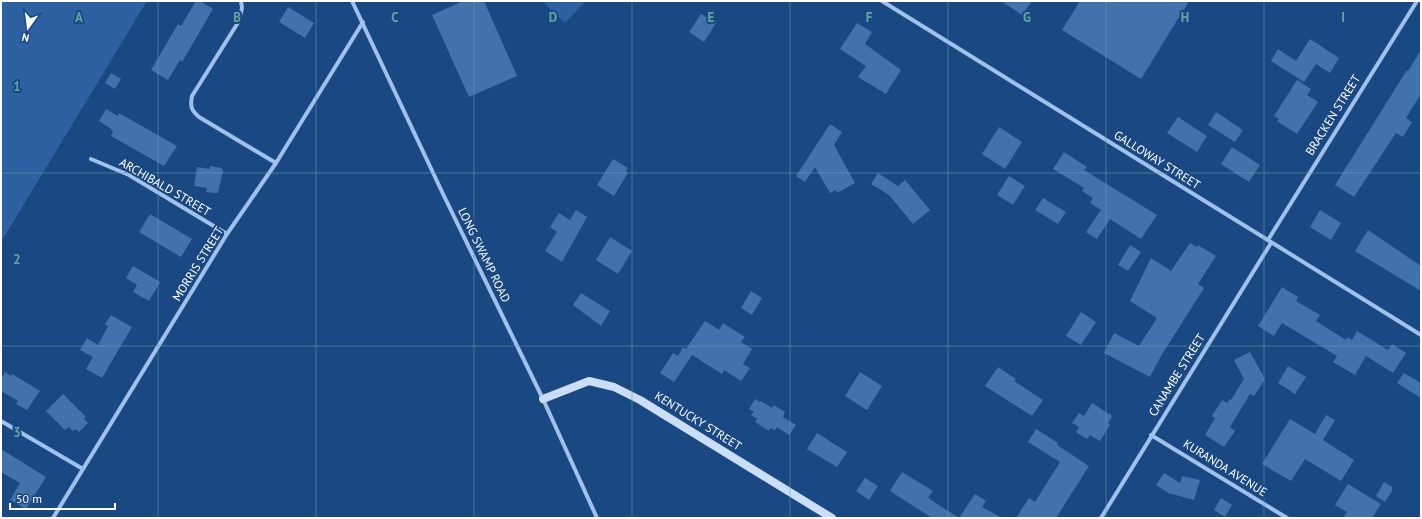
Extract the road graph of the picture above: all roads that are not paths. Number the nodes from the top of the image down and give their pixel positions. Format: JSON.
{"nodes":[{"id":1,"x":241,"y":1,"type":"edge"},
{"id":2,"x":352,"y":1,"type":"edge"},
{"id":3,"x":882,"y":1,"type":"edge"},
{"id":4,"x":1417,"y":1,"type":"edge"},
{"id":5,"x":363,"y":22,"type":"junction"},
{"id":6,"x":91,"y":159,"type":"dead end"},
{"id":7,"x":276,"y":163,"type":"junction"},
{"id":8,"x":227,"y":234,"type":"junction"},
{"id":9,"x":1269,"y":241,"type":"junction"},
{"id":10,"x":1421,"y":335,"type":"edge"},
{"id":11,"x":543,"y":400,"type":"junction"},
{"id":12,"x":1,"y":421,"type":"edge"},
{"id":13,"x":1152,"y":435,"type":"junction"},
{"id":14,"x":83,"y":470,"type":"junction"},
{"id":15,"x":53,"y":518,"type":"edge"},
{"id":16,"x":597,"y":518,"type":"edge"},
{"id":17,"x":832,"y":518,"type":"edge"},
{"id":18,"x":1101,"y":518,"type":"edge"},
{"id":19,"x":1287,"y":518,"type":"edge"}],
"edges":[{"from":1,"to":7,"type":"street"},
{"from":2,"to":5,"type":"street","name":"LONG SWAMP ROAD"},
{"from":3,"to":9,"type":"street","name":"GALLOWAY STREET"},
{"from":4,"to":9,"type":"street","name":"BRACKEN STREET"},
{"from":5,"to":7,"type":"street","name":"MORRIS STREET"},
{"from":5,"to":11,"type":"street","name":"LONG SWAMP ROAD"},
{"from":6,"to":8,"type":"street","name":"ARCHIBALD STREET"},
{"from":7,"to":8,"type":"street","name":"MORRIS STREET"},
{"from":8,"to":14,"type":"street","name":"MORRIS STREET"},
{"from":9,"to":10,"type":"street","name":"GALLOWAY STREET"},
{"from":9,"to":13,"type":"street","name":"CANAMBE STREET"},
{"from":11,"to":16,"type":"street","name":"LONG SWAMP ROAD"},
{"from":11,"to":17,"type":"street","name":"KENTUCKY STREET"},
{"from":12,"to":14,"type":"street"},
{"from":13,"to":18,"type":"street","name":"CANAMBE STREET"},
{"from":13,"to":19,"type":"street","name":"KURANDA AVENUE"},
{"from":14,"to":15,"type":"street","name":"MORRIS STREET"}]}
